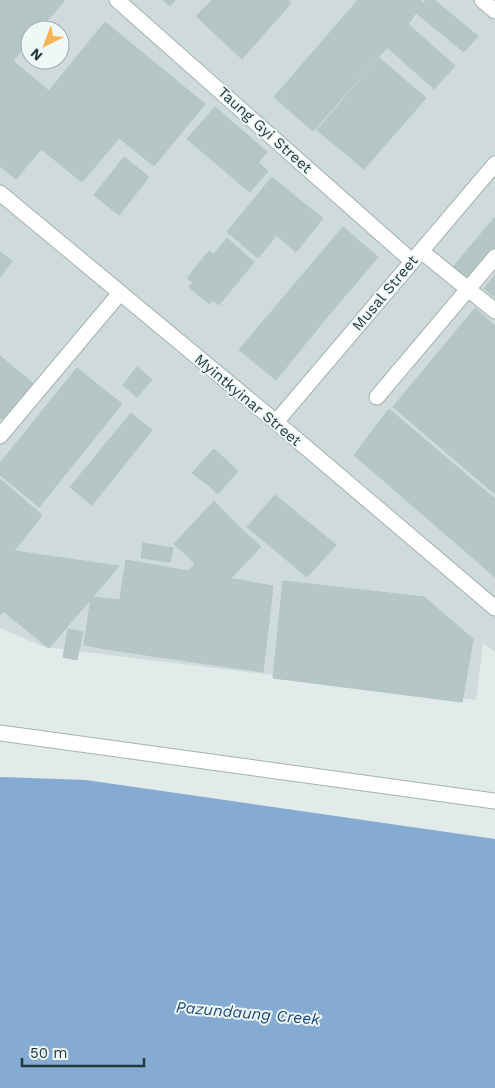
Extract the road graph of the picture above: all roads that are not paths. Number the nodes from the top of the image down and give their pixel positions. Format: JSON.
{"nodes":[{"id":1,"x":117,"y":0,"type":"edge"},
{"id":2,"x":482,"y":0,"type":"edge"},
{"id":3,"x":495,"y":11,"type":"edge"},
{"id":4,"x":495,"y":164,"type":"edge"},
{"id":5,"x":0,"y":193,"type":"edge"},
{"id":6,"x":417,"y":256,"type":"junction"},
{"id":7,"x":495,"y":257,"type":"edge"},
{"id":8,"x":468,"y":289,"type":"junction"},
{"id":9,"x":120,"y":293,"type":"junction"},
{"id":10,"x":495,"y":311,"type":"edge"},
{"id":11,"x":377,"y":397,"type":"dead end"},
{"id":12,"x":276,"y":422,"type":"junction"},
{"id":13,"x":0,"y":436,"type":"edge"},
{"id":14,"x":495,"y":608,"type":"edge"},
{"id":15,"x":0,"y":733,"type":"edge"},
{"id":16,"x":495,"y":801,"type":"edge"}],
"edges":[{"from":1,"to":6,"type":"street","name":"Taung Gyi Street"},
{"from":2,"to":3,"type":"street"},
{"from":4,"to":6,"type":"street","name":"Musal Street"},
{"from":5,"to":9,"type":"street","name":"Myintkyinar Street"},
{"from":6,"to":8,"type":"street","name":"Taung Gyi Street"},
{"from":6,"to":12,"type":"street","name":"Musal Street"},
{"from":7,"to":8,"type":"street"},
{"from":8,"to":10,"type":"street","name":"Taung Gyi Street"},
{"from":8,"to":11,"type":"street"},
{"from":9,"to":12,"type":"street","name":"Myintkyinar Street"},
{"from":9,"to":13,"type":"street"},
{"from":12,"to":14,"type":"street","name":"Myintkyinar Street"},
{"from":15,"to":16,"type":"street"}]}
